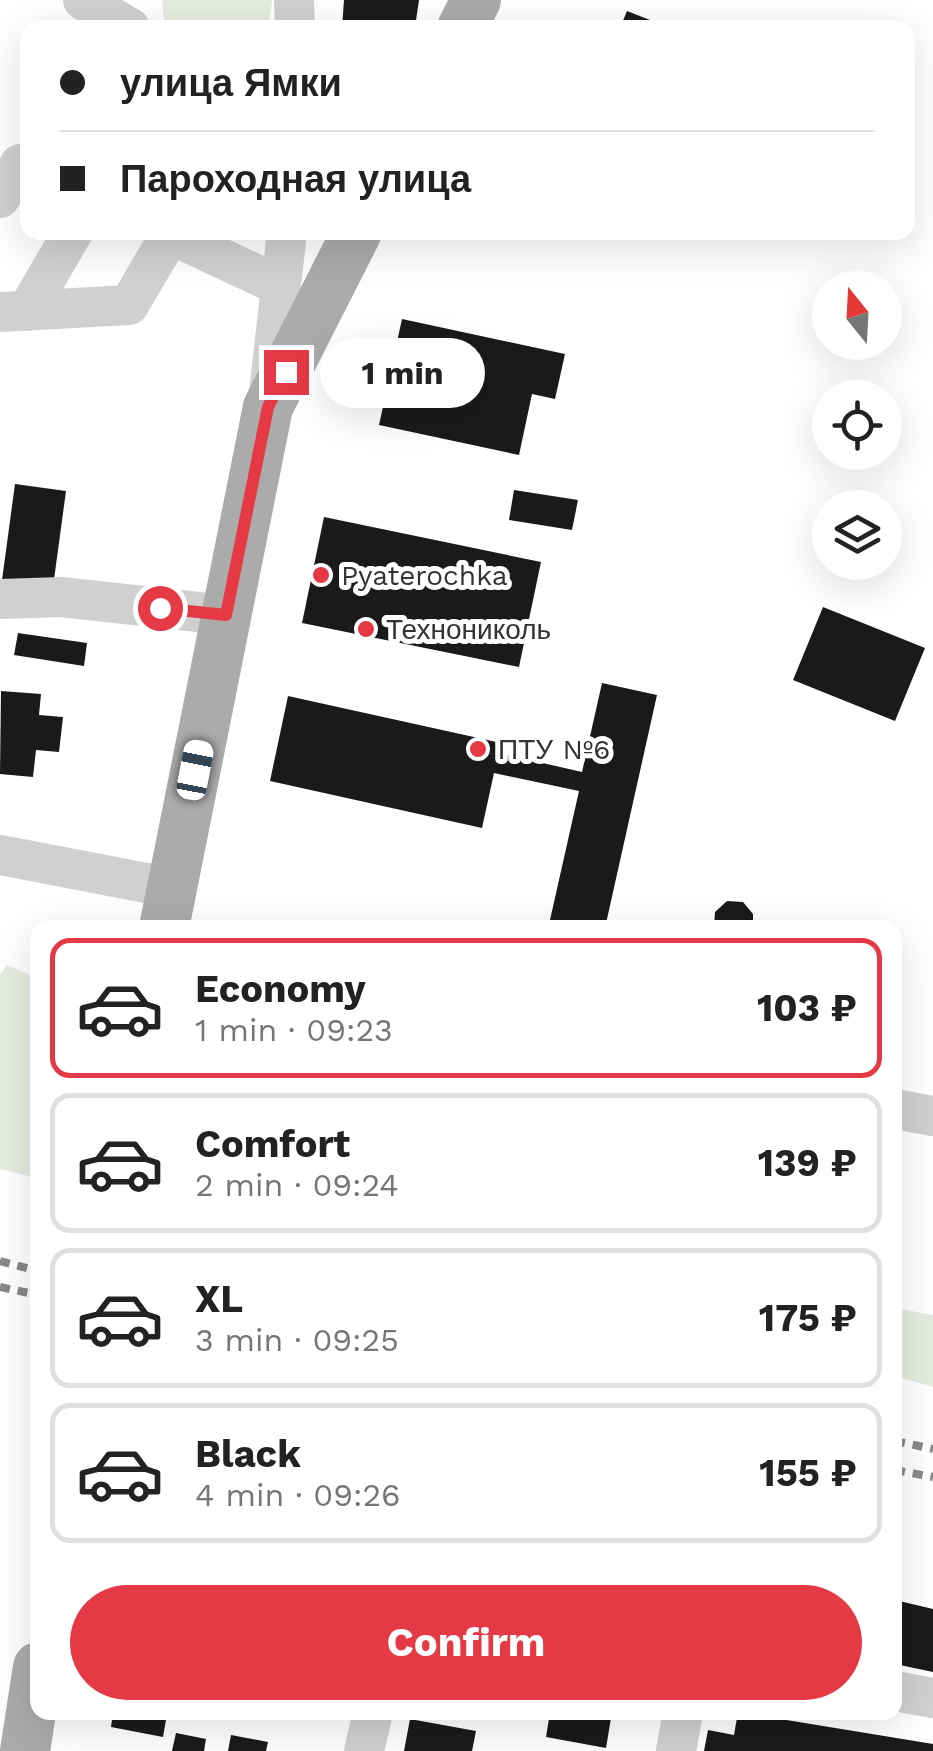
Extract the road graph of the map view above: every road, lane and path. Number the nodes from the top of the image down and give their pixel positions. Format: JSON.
{"nodes":[{"id":1,"x":83,"y":0,"type":"edge"},
{"id":2,"x":117,"y":20,"type":"edge"},
{"id":3,"x":67,"y":240,"type":"edge"},
{"id":4,"x":164,"y":240,"type":"edge"},
{"id":5,"x":180,"y":240,"type":"edge"},
{"id":6,"x":286,"y":240,"type":"edge"},
{"id":7,"x":353,"y":240,"type":"edge"},
{"id":8,"x":281,"y":286,"type":"junction"},
{"id":9,"x":14,"y":312,"type":"edge"},
{"id":10,"x":268,"y":407,"type":"junction"},
{"id":11,"x":0,"y":599,"type":"edge"},
{"id":12,"x":226,"y":615,"type":"junction"},
{"id":13,"x":0,"y":855,"type":"edge"},
{"id":14,"x":168,"y":908,"type":"edge"},
{"id":15,"x":902,"y":1110,"type":"edge"},
{"id":16,"x":933,"y":1116,"type":"edge"},
{"id":17,"x":902,"y":1692,"type":"edge"},
{"id":18,"x":933,"y":1698,"type":"edge"},
{"id":19,"x":30,"y":1719,"type":"edge"},
{"id":20,"x":371,"y":1720,"type":"edge"},
{"id":21,"x":682,"y":1720,"type":"edge"},
{"id":22,"x":25,"y":1751,"type":"edge"},
{"id":23,"x":364,"y":1751,"type":"edge"},
{"id":24,"x":676,"y":1751,"type":"edge"}],
"edges":[{"from":1,"to":2,"type":"street"},
{"from":3,"to":9,"type":"street"},
{"from":4,"to":9,"type":"street"},
{"from":5,"to":8,"type":"street"},
{"from":6,"to":8,"type":"street"},
{"from":7,"to":10,"type":"main road"},
{"from":8,"to":10,"type":"street"},
{"from":10,"to":12,"type":"main road"},
{"from":11,"to":12,"type":"street"},
{"from":12,"to":14,"type":"main road"},
{"from":13,"to":14,"type":"street"},
{"from":15,"to":16,"type":"street"},
{"from":17,"to":18,"type":"street"},
{"from":19,"to":22,"type":"main road"},
{"from":20,"to":23,"type":"street"},
{"from":21,"to":24,"type":"street"}]}
